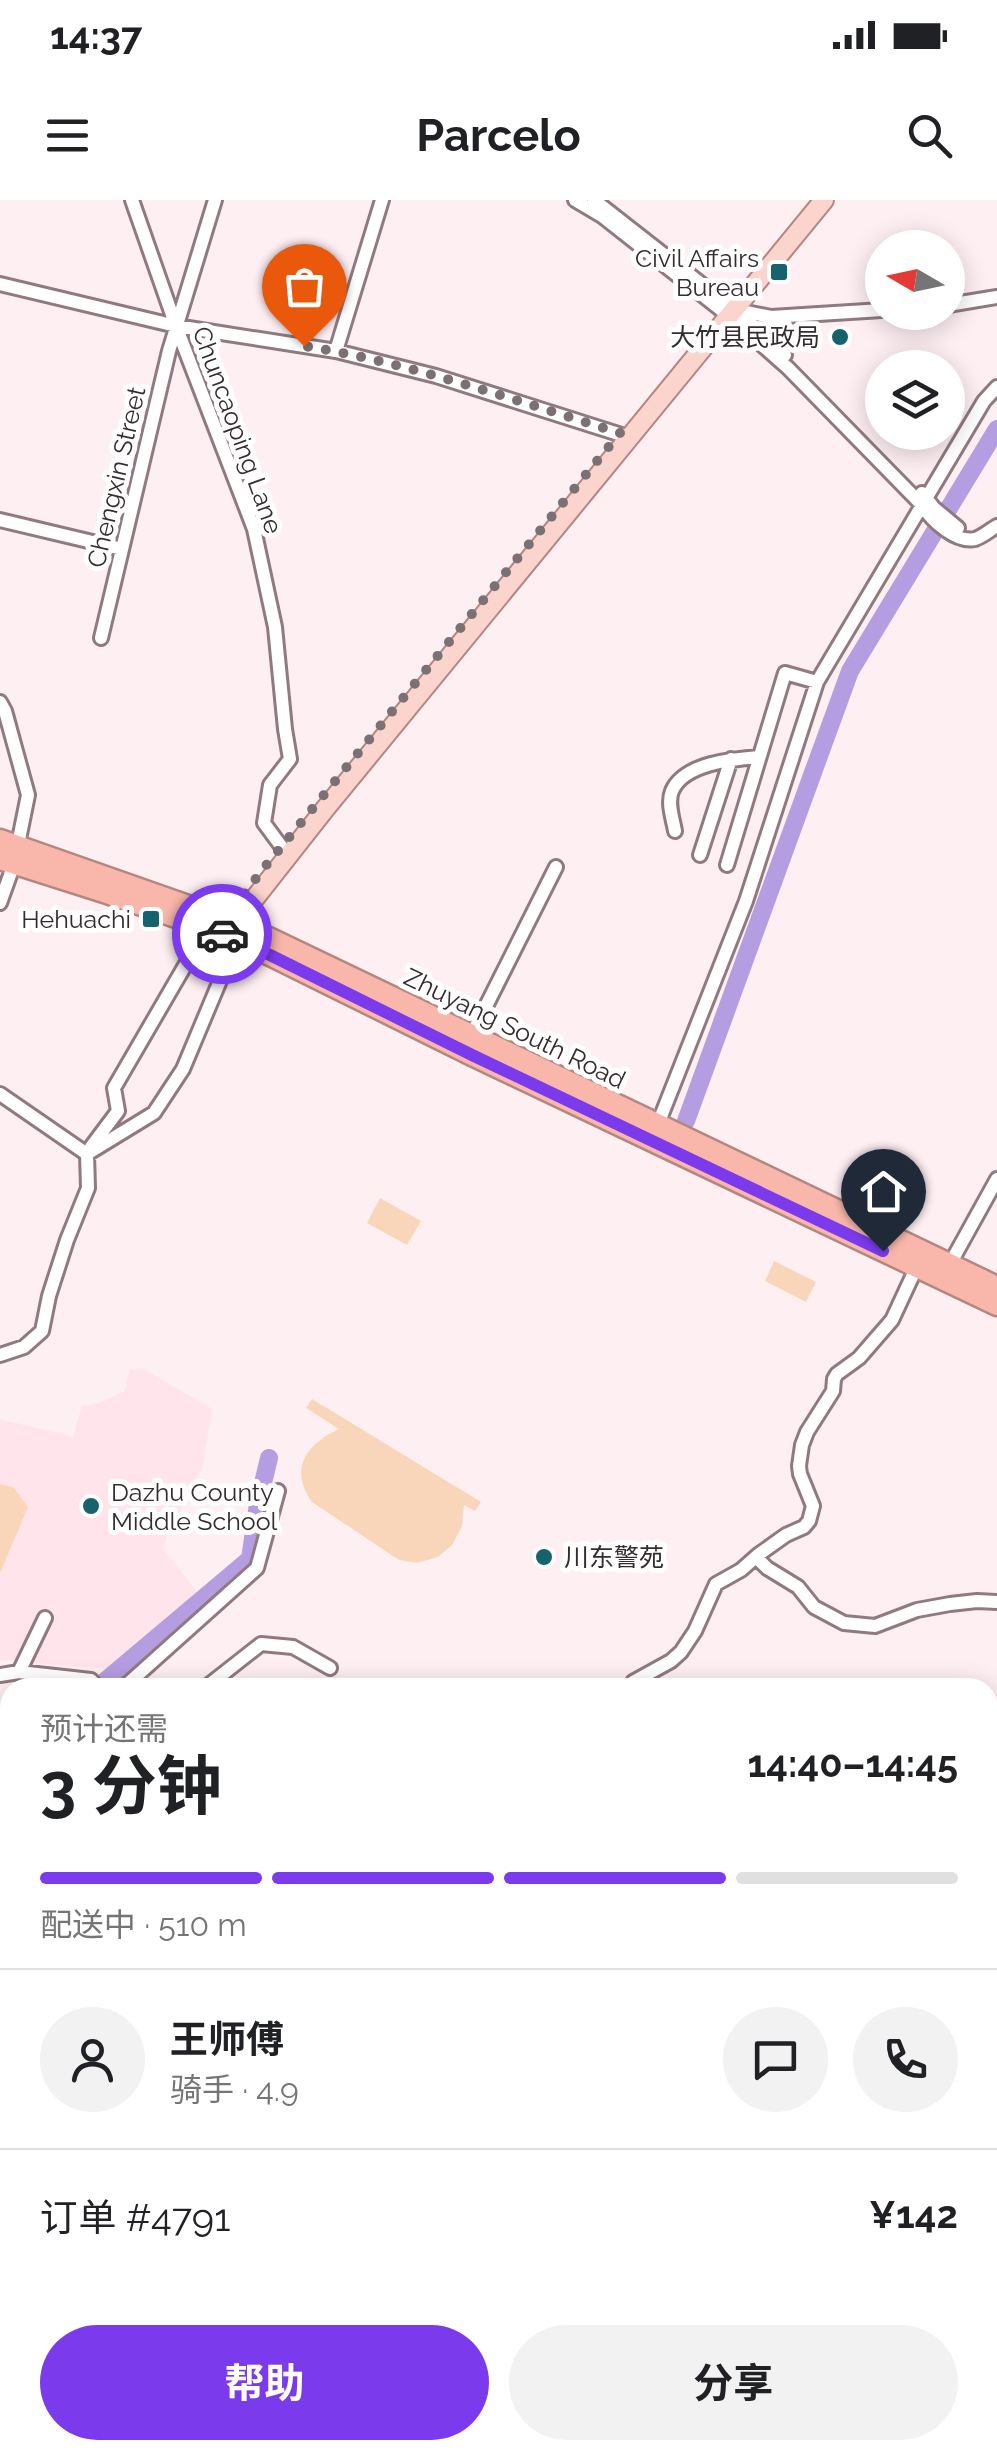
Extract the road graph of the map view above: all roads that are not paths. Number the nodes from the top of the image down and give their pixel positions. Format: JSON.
{"nodes":[{"id":1,"x":132,"y":200,"type":"edge"},
{"id":2,"x":215,"y":200,"type":"edge"},
{"id":3,"x":382,"y":200,"type":"edge"},
{"id":4,"x":575,"y":200,"type":"edge"},
{"id":5,"x":594,"y":200,"type":"edge"},
{"id":6,"x":814,"y":200,"type":"edge"},
{"id":7,"x":824,"y":200,"type":"edge"},
{"id":8,"x":0,"y":284,"type":"edge"},
{"id":9,"x":997,"y":298,"type":"edge"},
{"id":10,"x":965,"y":302,"type":"edge"},
{"id":11,"x":728,"y":311,"type":"junction"},
{"id":12,"x":865,"y":311,"type":"edge"},
{"id":13,"x":176,"y":326,"type":"junction"},
{"id":14,"x":336,"y":352,"type":"junction"},
{"id":15,"x":997,"y":387,"type":"edge"},
{"id":16,"x":624,"y":435,"type":"junction"},
{"id":17,"x":927,"y":506,"type":"junction"},
{"id":18,"x":0,"y":520,"type":"edge"},
{"id":19,"x":997,"y":524,"type":"edge"},
{"id":20,"x":122,"y":548,"type":"junction"},
{"id":21,"x":101,"y":638,"type":"dead end"},
{"id":22,"x":817,"y":682,"type":"junction"},
{"id":23,"x":0,"y":702,"type":"edge"},
{"id":24,"x":759,"y":757,"type":"junction"},
{"id":25,"x":731,"y":759,"type":"junction"},
{"id":26,"x":675,"y":831,"type":"dead end"},
{"id":27,"x":281,"y":846,"type":"junction"},
{"id":28,"x":8,"y":852,"type":"edge"},
{"id":29,"x":700,"y":855,"type":"dead end"},
{"id":30,"x":726,"y":865,"type":"dead end"},
{"id":31,"x":556,"y":867,"type":"dead end"},
{"id":32,"x":0,"y":904,"type":"edge"},
{"id":33,"x":225,"y":927,"type":"junction"},
{"id":34,"x":472,"y":1034,"type":"junction"},
{"id":35,"x":0,"y":1094,"type":"edge"},
{"id":36,"x":658,"y":1124,"type":"junction"},
{"id":37,"x":87,"y":1154,"type":"junction"},
{"id":38,"x":997,"y":1180,"type":"edge"},
{"id":39,"x":920,"y":1259,"type":"junction"},
{"id":40,"x":950,"y":1264,"type":"junction"},
{"id":41,"x":997,"y":1287,"type":"edge"},
{"id":42,"x":997,"y":1305,"type":"edge"},
{"id":43,"x":0,"y":1356,"type":"edge"},
{"id":44,"x":278,"y":1491,"type":"dead end"},
{"id":45,"x":756,"y":1557,"type":"junction"},
{"id":46,"x":997,"y":1602,"type":"edge"},
{"id":47,"x":46,"y":1618,"type":"dead end"},
{"id":48,"x":330,"y":1668,"type":"dead end"},
{"id":49,"x":19,"y":1672,"type":"junction"},
{"id":50,"x":0,"y":1675,"type":"edge"},
{"id":51,"x":57,"y":1678,"type":"edge"},
{"id":52,"x":134,"y":1678,"type":"edge"},
{"id":53,"x":218,"y":1678,"type":"edge"},
{"id":54,"x":639,"y":1678,"type":"edge"}],
"edges":[{"from":1,"to":13,"type":"street","name":"Chuncaoping Lane"},
{"from":2,"to":13,"type":"street","name":"Chengxin Street"},
{"from":3,"to":14,"type":"street"},
{"from":4,"to":11,"type":"street"},
{"from":5,"to":11,"type":"street"},
{"from":6,"to":11,"type":"main road"},
{"from":7,"to":11,"type":"main road"},
{"from":8,"to":13,"type":"street"},
{"from":9,"to":10,"type":"street"},
{"from":11,"to":12,"type":"street"},
{"from":11,"to":16,"type":"main road"},
{"from":11,"to":17,"type":"street"},
{"from":13,"to":14,"type":"street"},
{"from":13,"to":20,"type":"street","name":"Chengxin Street"},
{"from":13,"to":27,"type":"street","name":"Chuncaoping Lane"},
{"from":14,"to":16,"type":"street"},
{"from":15,"to":17,"type":"street"},
{"from":16,"to":27,"type":"main road"},
{"from":16,"to":33,"type":"main road"},
{"from":17,"to":19,"type":"street"},
{"from":17,"to":22,"type":"street"},
{"from":18,"to":20,"type":"street"},
{"from":20,"to":21,"type":"street","name":"Chengxin Street"},
{"from":22,"to":24,"type":"street"},
{"from":22,"to":36,"type":"street"},
{"from":23,"to":28,"type":"street"},
{"from":24,"to":25,"type":"street"},
{"from":24,"to":30,"type":"street"},
{"from":25,"to":26,"type":"street"},
{"from":25,"to":29,"type":"street"},
{"from":27,"to":33,"type":"main road"},
{"from":28,"to":32,"type":"street"},
{"from":28,"to":33,"type":"highway","name":"Zhuyang South Road"},
{"from":31,"to":34,"type":"street"},
{"from":33,"to":34,"type":"highway","name":"Zhuyang South Road"},
{"from":33,"to":37,"type":"street"},
{"from":33,"to":37,"type":"street"},
{"from":33,"to":39,"type":"highway","name":"Zhuyang South Road"},
{"from":34,"to":36,"type":"highway","name":"Zhuyang South Road"},
{"from":35,"to":37,"type":"street"},
{"from":36,"to":39,"type":"highway","name":"Zhuyang South Road"},
{"from":37,"to":43,"type":"street"},
{"from":38,"to":40,"type":"street"},
{"from":39,"to":40,"type":"highway","name":"Zhuyang South Road"},
{"from":39,"to":42,"type":"highway","name":"Zhuyang South Road"},
{"from":39,"to":45,"type":"street"},
{"from":40,"to":41,"type":"highway","name":"Zhuyang South Road"},
{"from":44,"to":52,"type":"street"},
{"from":45,"to":46,"type":"street"},
{"from":45,"to":54,"type":"street"},
{"from":47,"to":49,"type":"street"},
{"from":48,"to":53,"type":"street"},
{"from":49,"to":50,"type":"street"},
{"from":49,"to":51,"type":"street"}]}
